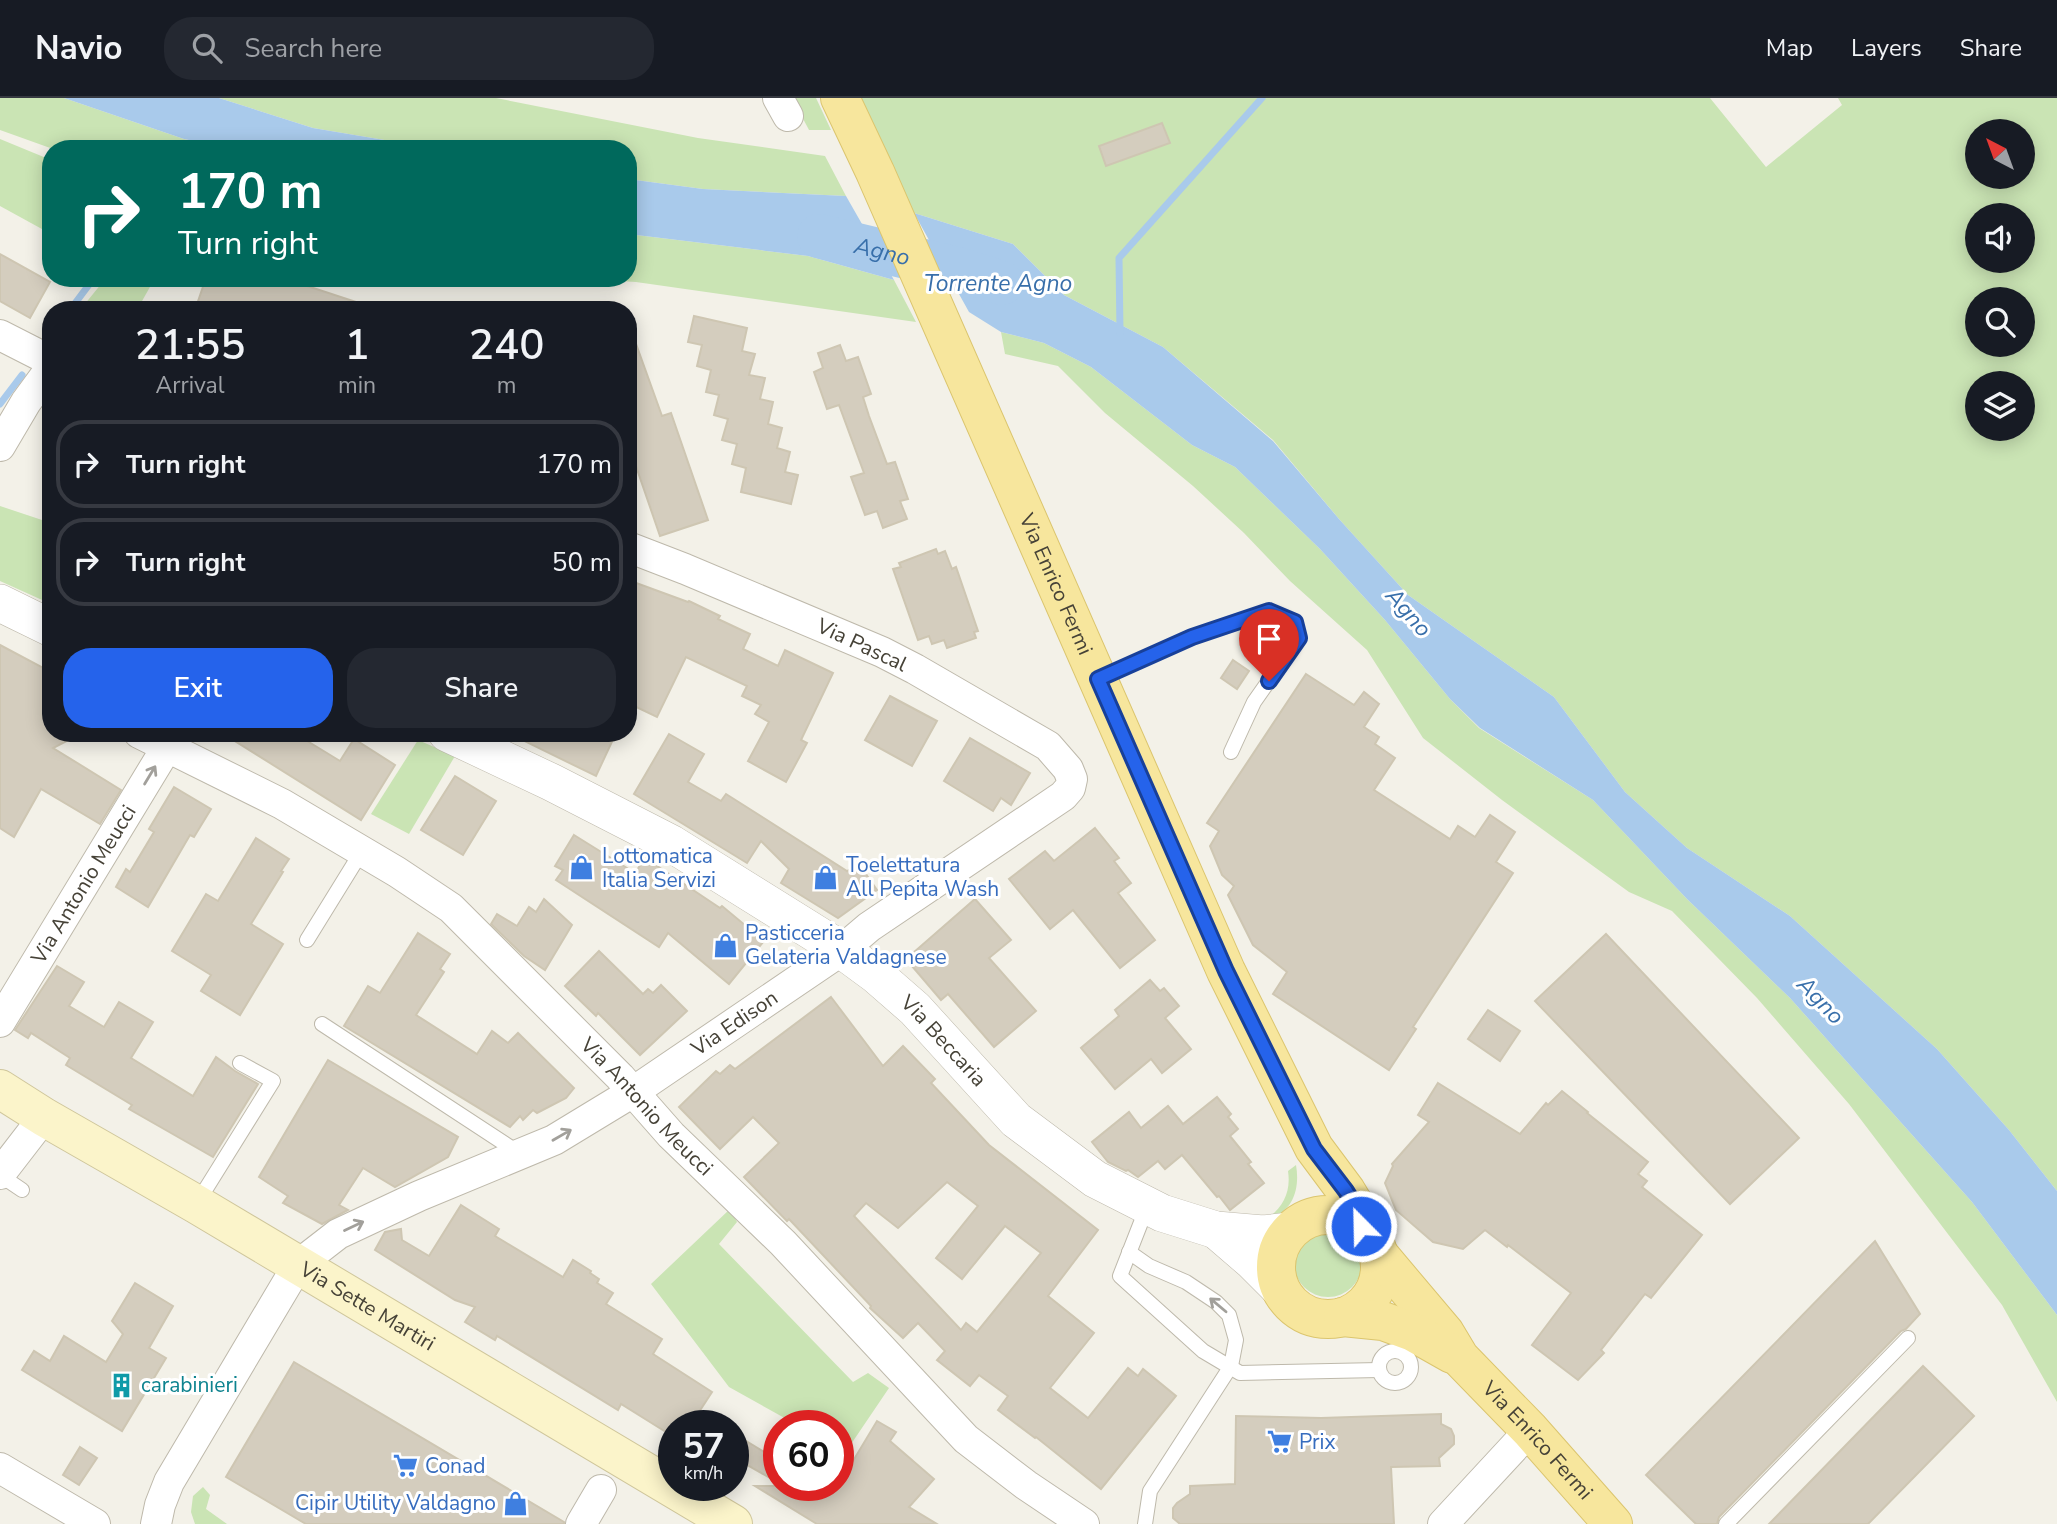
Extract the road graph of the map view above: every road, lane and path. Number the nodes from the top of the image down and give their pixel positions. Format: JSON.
{"nodes":[{"id":1,"x":840,"y":98,"type":"edge"},
{"id":2,"x":0,"y":335,"type":"edge"},
{"id":3,"x":42,"y":356,"type":"edge"},
{"id":4,"x":42,"y":380,"type":"edge"},
{"id":5,"x":0,"y":446,"type":"edge"},
{"id":6,"x":637,"y":550,"type":"edge"},
{"id":7,"x":0,"y":603,"type":"edge"},
{"id":8,"x":42,"y":624,"type":"edge"},
{"id":9,"x":1098,"y":679,"type":"junction"},
{"id":10,"x":157,"y":742,"type":"edge"},
{"id":11,"x":467,"y":742,"type":"edge"},
{"id":12,"x":167,"y":747,"type":"junction"},
{"id":13,"x":1231,"y":752,"type":"dead end"},
{"id":14,"x":1072,"y":779,"type":"joint"},
{"id":15,"x":362,"y":851,"type":"junction"},
{"id":16,"x":307,"y":940,"type":"dead end"},
{"id":17,"x":842,"y":950,"type":"junction"},
{"id":18,"x":0,"y":1022,"type":"edge"},
{"id":19,"x":322,"y":1024,"type":"dead end"},
{"id":20,"x":240,"y":1063,"type":"dead end"},
{"id":21,"x":0,"y":1089,"type":"edge"},
{"id":22,"x":633,"y":1092,"type":"junction"},
{"id":23,"x":44,"y":1117,"type":"junction"},
{"id":24,"x":1314,"y":1149,"type":"junction"},
{"id":25,"x":520,"y":1154,"type":"junction"},
{"id":26,"x":7,"y":1180,"type":"edge"},
{"id":27,"x":196,"y":1205,"type":"junction"},
{"id":28,"x":1147,"y":1205,"type":"junction"},
{"id":29,"x":1295,"y":1227,"type":"junction"},
{"id":30,"x":1216,"y":1230,"type":"junction"},
{"id":31,"x":1371,"y":1241,"type":"junction"},
{"id":32,"x":1129,"y":1252,"type":"junction"},
{"id":33,"x":298,"y":1265,"type":"junction"},
{"id":34,"x":1280,"y":1289,"type":"junction"},
{"id":35,"x":1343,"y":1317,"type":"junction"},
{"id":36,"x":1908,"y":1338,"type":"dead end"},
{"id":37,"x":1460,"y":1358,"type":"junction"},
{"id":38,"x":1231,"y":1366,"type":"junction"},
{"id":39,"x":1379,"y":1370,"type":"dead end"},
{"id":40,"x":1530,"y":1430,"type":"junction"},
{"id":41,"x":0,"y":1468,"type":"edge"},
{"id":42,"x":601,"y":1490,"type":"dead end"},
{"id":43,"x":96,"y":1524,"type":"edge"},
{"id":44,"x":156,"y":1524,"type":"edge"},
{"id":45,"x":582,"y":1524,"type":"edge"},
{"id":46,"x":733,"y":1524,"type":"edge"},
{"id":47,"x":1084,"y":1524,"type":"edge"},
{"id":48,"x":1144,"y":1524,"type":"edge"},
{"id":49,"x":1443,"y":1524,"type":"edge"},
{"id":50,"x":1612,"y":1524,"type":"edge"},
{"id":51,"x":1726,"y":1524,"type":"edge"}],
"edges":[{"from":1,"to":9,"type":"main road","name":"Via Enrico Fermi"},
{"from":2,"to":3,"type":"street"},
{"from":4,"to":5,"type":"street"},
{"from":6,"to":14,"type":"street","name":"Via Pascal"},
{"from":7,"to":8,"type":"street"},
{"from":9,"to":13,"type":"lane"},
{"from":9,"to":24,"type":"main road","name":"Via Enrico Fermi"},
{"from":10,"to":12,"type":"street","name":"Via Antonio Meucci"},
{"from":11,"to":17,"type":"street","name":"Via Beccaria"},
{"from":12,"to":15,"type":"street","name":"Via Antonio Meucci"},
{"from":18,"to":12,"type":"street","name":"Via Antonio Meucci","one_way":true},
{"from":14,"to":17,"type":"street","name":"Via Edison"},
{"from":15,"to":16,"type":"lane"},
{"from":15,"to":22,"type":"street","name":"Via Antonio Meucci"},
{"from":17,"to":22,"type":"street","name":"Via Edison"},
{"from":17,"to":28,"type":"street","name":"Via Beccaria"},
{"from":19,"to":25,"type":"lane"},
{"from":20,"to":27,"type":"lane"},
{"from":21,"to":23,"type":"main road","name":"Via Sette Martiri"},
{"from":25,"to":22,"type":"street","name":"Via Edison","one_way":true},
{"from":22,"to":47,"type":"street","name":"Via Antonio Meucci"},
{"from":23,"to":26,"type":"street"},
{"from":23,"to":27,"type":"main road","name":"Via Sette Martiri"},
{"from":24,"to":29,"type":"main road"},
{"from":24,"to":31,"type":"main road","name":"Via Enrico Fermi"},
{"from":33,"to":25,"type":"street","name":"Via Edison","one_way":true},
{"from":27,"to":33,"type":"main road","name":"Via Sette Martiri"},
{"from":28,"to":30,"type":"street","name":"Via Beccaria"},
{"from":28,"to":32,"type":"lane"},
{"from":29,"to":30,"type":"street","name":"Via Beccaria"},
{"from":29,"to":31,"type":"main road"},
{"from":29,"to":34,"type":"main road"},
{"from":30,"to":34,"type":"street","name":"Via Beccaria"},
{"from":31,"to":35,"type":"main road"},
{"from":31,"to":37,"type":"main road","name":"Via Enrico Fermi"},
{"from":32,"to":38,"type":"lane"},
{"from":38,"to":32,"type":"lane","one_way":true},
{"from":33,"to":44,"type":"street"},
{"from":33,"to":46,"type":"main road","name":"Via Sette Martiri"},
{"from":34,"to":35,"type":"main road"},
{"from":35,"to":37,"type":"main road","name":"Via Enrico Fermi"},
{"from":36,"to":51,"type":"lane"},
{"from":37,"to":40,"type":"main road","name":"Via Enrico Fermi"},
{"from":38,"to":39,"type":"lane"},
{"from":38,"to":48,"type":"lane"},
{"from":40,"to":49,"type":"street"},
{"from":40,"to":50,"type":"main road","name":"Via Enrico Fermi"},
{"from":41,"to":43,"type":"street"},
{"from":42,"to":45,"type":"street"}]}
